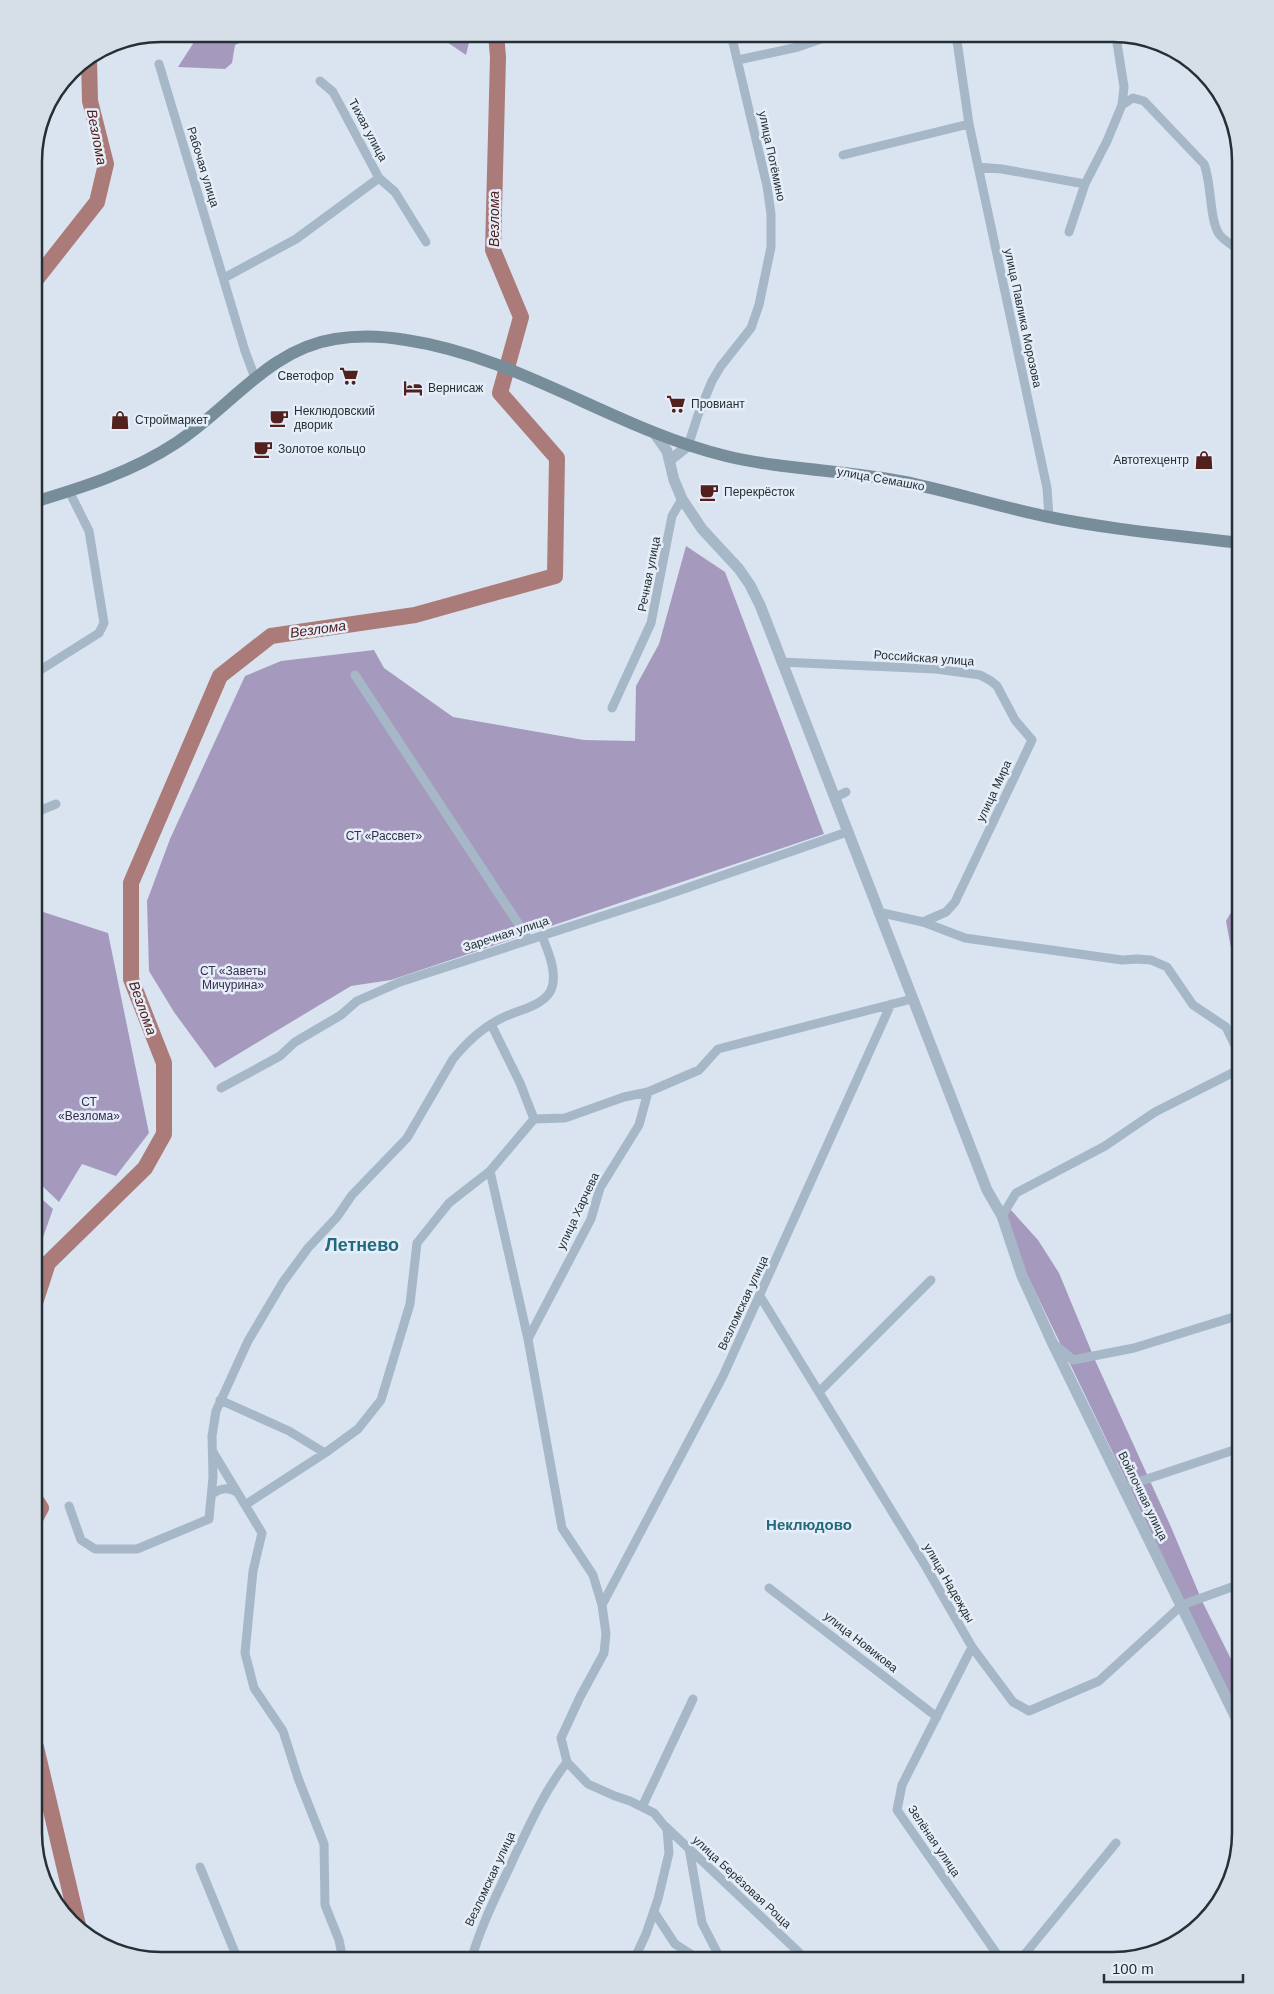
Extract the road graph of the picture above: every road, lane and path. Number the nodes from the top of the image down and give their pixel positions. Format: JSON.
{"nodes":[{"id":1,"x":733,"y":43,"type":"edge"},
{"id":2,"x":810,"y":43,"type":"edge"},
{"id":3,"x":957,"y":43,"type":"edge"},
{"id":4,"x":1116,"y":43,"type":"edge"},
{"id":5,"x":738,"y":60,"type":"junction"},
{"id":6,"x":159,"y":64,"type":"dead end"},
{"id":7,"x":320,"y":81,"type":"dead end"},
{"id":8,"x":1124,"y":87,"type":"junction"},
{"id":9,"x":1137,"y":98,"type":"junction"},
{"id":10,"x":1122,"y":105,"type":"junction"},
{"id":11,"x":969,"y":124,"type":"junction"},
{"id":12,"x":843,"y":155,"type":"dead end"},
{"id":13,"x":978,"y":167,"type":"junction"},
{"id":14,"x":379,"y":178,"type":"junction"},
{"id":15,"x":1085,"y":184,"type":"junction"},
{"id":16,"x":1069,"y":232,"type":"dead end"},
{"id":17,"x":426,"y":242,"type":"dead end"},
{"id":18,"x":1232,"y":244,"type":"edge"},
{"id":19,"x":224,"y":278,"type":"junction"},
{"id":20,"x":255,"y":378,"type":"junction"},
{"id":21,"x":655,"y":434,"type":"junction"},
{"id":22,"x":688,"y":446,"type":"junction"},
{"id":23,"x":670,"y":460,"type":"junction"},
{"id":24,"x":69,"y":492,"type":"junction"},
{"id":25,"x":43,"y":499,"type":"edge"},
{"id":26,"x":682,"y":499,"type":"junction"},
{"id":27,"x":1049,"y":517,"type":"junction"},
{"id":28,"x":1232,"y":542,"type":"edge"},
{"id":29,"x":781,"y":662,"type":"junction"},
{"id":30,"x":43,"y":669,"type":"edge"},
{"id":31,"x":355,"y":675,"type":"dead end"},
{"id":32,"x":612,"y":708,"type":"dead end"},
{"id":33,"x":1032,"y":740,"type":"joint"},
{"id":34,"x":846,"y":792,"type":"dead end"},
{"id":35,"x":834,"y":798,"type":"junction"},
{"id":36,"x":56,"y":804,"type":"dead end"},
{"id":37,"x":43,"y":810,"type":"edge"},
{"id":38,"x":847,"y":832,"type":"junction"},
{"id":39,"x":878,"y":912,"type":"junction"},
{"id":40,"x":923,"y":922,"type":"junction"},
{"id":41,"x":542,"y":936,"type":"junction"},
{"id":42,"x":529,"y":940,"type":"junction"},
{"id":43,"x":912,"y":999,"type":"junction"},
{"id":44,"x":891,"y":1004,"type":"junction"},
{"id":45,"x":492,"y":1024,"type":"junction"},
{"id":46,"x":1232,"y":1039,"type":"edge"},
{"id":47,"x":1232,"y":1073,"type":"edge"},
{"id":48,"x":221,"y":1088,"type":"dead end"},
{"id":49,"x":648,"y":1092,"type":"junction"},
{"id":50,"x":534,"y":1119,"type":"junction"},
{"id":51,"x":490,"y":1171,"type":"junction"},
{"id":52,"x":1002,"y":1216,"type":"junction"},
{"id":53,"x":931,"y":1280,"type":"dead end"},
{"id":54,"x":760,"y":1296,"type":"junction"},
{"id":55,"x":1232,"y":1317,"type":"edge"},
{"id":56,"x":528,"y":1339,"type":"junction"},
{"id":57,"x":1052,"y":1342,"type":"junction"},
{"id":58,"x":819,"y":1392,"type":"junction"},
{"id":59,"x":220,"y":1400,"type":"junction"},
{"id":60,"x":1232,"y":1451,"type":"edge"},
{"id":61,"x":213,"y":1452,"type":"junction"},
{"id":62,"x":325,"y":1453,"type":"junction"},
{"id":63,"x":1123,"y":1487,"type":"junction"},
{"id":64,"x":238,"y":1492,"type":"junction"},
{"id":65,"x":212,"y":1494,"type":"junction"},
{"id":66,"x":245,"y":1505,"type":"junction"},
{"id":67,"x":69,"y":1506,"type":"dead end"},
{"id":68,"x":1232,"y":1587,"type":"edge"},
{"id":69,"x":769,"y":1588,"type":"dead end"},
{"id":70,"x":602,"y":1605,"type":"junction"},
{"id":71,"x":1182,"y":1605,"type":"junction"},
{"id":72,"x":972,"y":1647,"type":"junction"},
{"id":73,"x":693,"y":1699,"type":"dead end"},
{"id":74,"x":1232,"y":1701,"type":"edge"},
{"id":75,"x":937,"y":1717,"type":"junction"},
{"id":76,"x":567,"y":1762,"type":"junction"},
{"id":77,"x":642,"y":1807,"type":"junction"},
{"id":78,"x":661,"y":1822,"type":"junction"},
{"id":79,"x":1116,"y":1843,"type":"dead end"},
{"id":80,"x":688,"y":1848,"type":"junction"},
{"id":81,"x":200,"y":1867,"type":"dead end"},
{"id":82,"x":654,"y":1912,"type":"junction"},
{"id":83,"x":234,"y":1951,"type":"edge"},
{"id":84,"x":341,"y":1951,"type":"edge"},
{"id":85,"x":473,"y":1951,"type":"edge"},
{"id":86,"x":638,"y":1951,"type":"edge"},
{"id":87,"x":686,"y":1951,"type":"edge"},
{"id":88,"x":716,"y":1951,"type":"edge"},
{"id":89,"x":797,"y":1951,"type":"edge"},
{"id":90,"x":995,"y":1951,"type":"edge"},
{"id":91,"x":1027,"y":1951,"type":"edge"}],
"edges":[{"from":1,"to":5,"type":"street","name":"улица Потёмино"},
{"from":2,"to":5,"type":"street"},
{"from":3,"to":11,"type":"street","name":"улица Павлика Морозова"},
{"from":4,"to":8,"type":"street"},
{"from":5,"to":22,"type":"street","name":"улица Потёмино"},
{"from":6,"to":19,"type":"street","name":"Рабочая улица"},
{"from":7,"to":14,"type":"street","name":"Тихая улица"},
{"from":8,"to":9,"type":"street"},
{"from":8,"to":10,"type":"street"},
{"from":9,"to":10,"type":"street"},
{"from":9,"to":18,"type":"street"},
{"from":10,"to":15,"type":"street"},
{"from":11,"to":12,"type":"street"},
{"from":11,"to":13,"type":"street","name":"улица Павлика Морозова"},
{"from":13,"to":15,"type":"street"},
{"from":13,"to":27,"type":"street","name":"улица Павлика Морозова"},
{"from":14,"to":17,"type":"street","name":"Тихая улица"},
{"from":14,"to":19,"type":"street"},
{"from":15,"to":16,"type":"street"},
{"from":19,"to":20,"type":"street","name":"Рабочая улица"},
{"from":20,"to":21,"type":"main road","name":"улица Семашко"},
{"from":20,"to":24,"type":"main road","name":"улица Семашко"},
{"from":21,"to":22,"type":"main road","name":"улица Семашко"},
{"from":21,"to":23,"type":"street","name":"Войлочная улица"},
{"from":22,"to":23,"type":"street"},
{"from":22,"to":27,"type":"main road","name":"улица Семашко"},
{"from":23,"to":26,"type":"street","name":"Войлочная улица"},
{"from":24,"to":25,"type":"main road","name":"улица Семашко"},
{"from":24,"to":30,"type":"street"},
{"from":26,"to":29,"type":"street","name":"Войлочная улица"},
{"from":26,"to":32,"type":"street","name":"Речная улица"},
{"from":27,"to":28,"type":"main road","name":"улица Семашко"},
{"from":29,"to":33,"type":"street","name":"Российская улица"},
{"from":29,"to":35,"type":"street","name":"Войлочная улица"},
{"from":31,"to":42,"type":"street"},
{"from":33,"to":40,"type":"street","name":"улица Мира"},
{"from":34,"to":35,"type":"street"},
{"from":35,"to":38,"type":"street","name":"Войлочная улица"},
{"from":36,"to":37,"type":"street"},
{"from":38,"to":39,"type":"street","name":"Войлочная улица"},
{"from":38,"to":41,"type":"street","name":"Заречная улица"},
{"from":39,"to":40,"type":"street"},
{"from":39,"to":43,"type":"street","name":"Войлочная улица"},
{"from":40,"to":46,"type":"street"},
{"from":41,"to":42,"type":"street","name":"Заречная улица"},
{"from":41,"to":45,"type":"street"},
{"from":42,"to":48,"type":"street","name":"Заречная улица"},
{"from":43,"to":44,"type":"street"},
{"from":43,"to":52,"type":"street","name":"Войлочная улица"},
{"from":44,"to":49,"type":"street"},
{"from":44,"to":54,"type":"street","name":"Везломская улица"},
{"from":45,"to":50,"type":"street"},
{"from":45,"to":59,"type":"street"},
{"from":47,"to":52,"type":"street"},
{"from":49,"to":50,"type":"street"},
{"from":49,"to":56,"type":"street","name":"улица Харчева"},
{"from":50,"to":51,"type":"street"},
{"from":51,"to":56,"type":"street"},
{"from":51,"to":62,"type":"street"},
{"from":52,"to":57,"type":"street","name":"Войлочная улица"},
{"from":53,"to":58,"type":"street"},
{"from":54,"to":58,"type":"street","name":"улица Надежды"},
{"from":54,"to":70,"type":"street","name":"Везломская улица"},
{"from":55,"to":57,"type":"street"},
{"from":56,"to":70,"type":"street"},
{"from":57,"to":63,"type":"street","name":"Войлочная улица"},
{"from":58,"to":72,"type":"street","name":"улица Надежды"},
{"from":59,"to":61,"type":"street"},
{"from":59,"to":62,"type":"street"},
{"from":60,"to":63,"type":"street"},
{"from":61,"to":64,"type":"street"},
{"from":61,"to":65,"type":"street"},
{"from":62,"to":66,"type":"street"},
{"from":63,"to":71,"type":"street","name":"Войлочная улица"},
{"from":64,"to":65,"type":"street"},
{"from":64,"to":66,"type":"street"},
{"from":65,"to":67,"type":"street"},
{"from":66,"to":84,"type":"street"},
{"from":68,"to":71,"type":"street"},
{"from":69,"to":75,"type":"street","name":"улица Новикова"},
{"from":70,"to":76,"type":"street"},
{"from":71,"to":72,"type":"street","name":"улица Надежды"},
{"from":71,"to":74,"type":"street","name":"Войлочная улица"},
{"from":72,"to":75,"type":"street","name":"Зелёная улица"},
{"from":73,"to":77,"type":"street"},
{"from":75,"to":90,"type":"street","name":"Зелёная улица"},
{"from":76,"to":77,"type":"street","name":"улица Берёзовая Роща"},
{"from":76,"to":85,"type":"street","name":"Везломская улица"},
{"from":77,"to":78,"type":"street","name":"улица Берёзовая Роща"},
{"from":78,"to":80,"type":"street","name":"улица Берёзовая Роща"},
{"from":78,"to":82,"type":"street"},
{"from":79,"to":91,"type":"street"},
{"from":80,"to":88,"type":"street"},
{"from":80,"to":89,"type":"street","name":"улица Берёзовая Роща"},
{"from":81,"to":83,"type":"street"},
{"from":82,"to":86,"type":"street"},
{"from":82,"to":87,"type":"street"}]}
